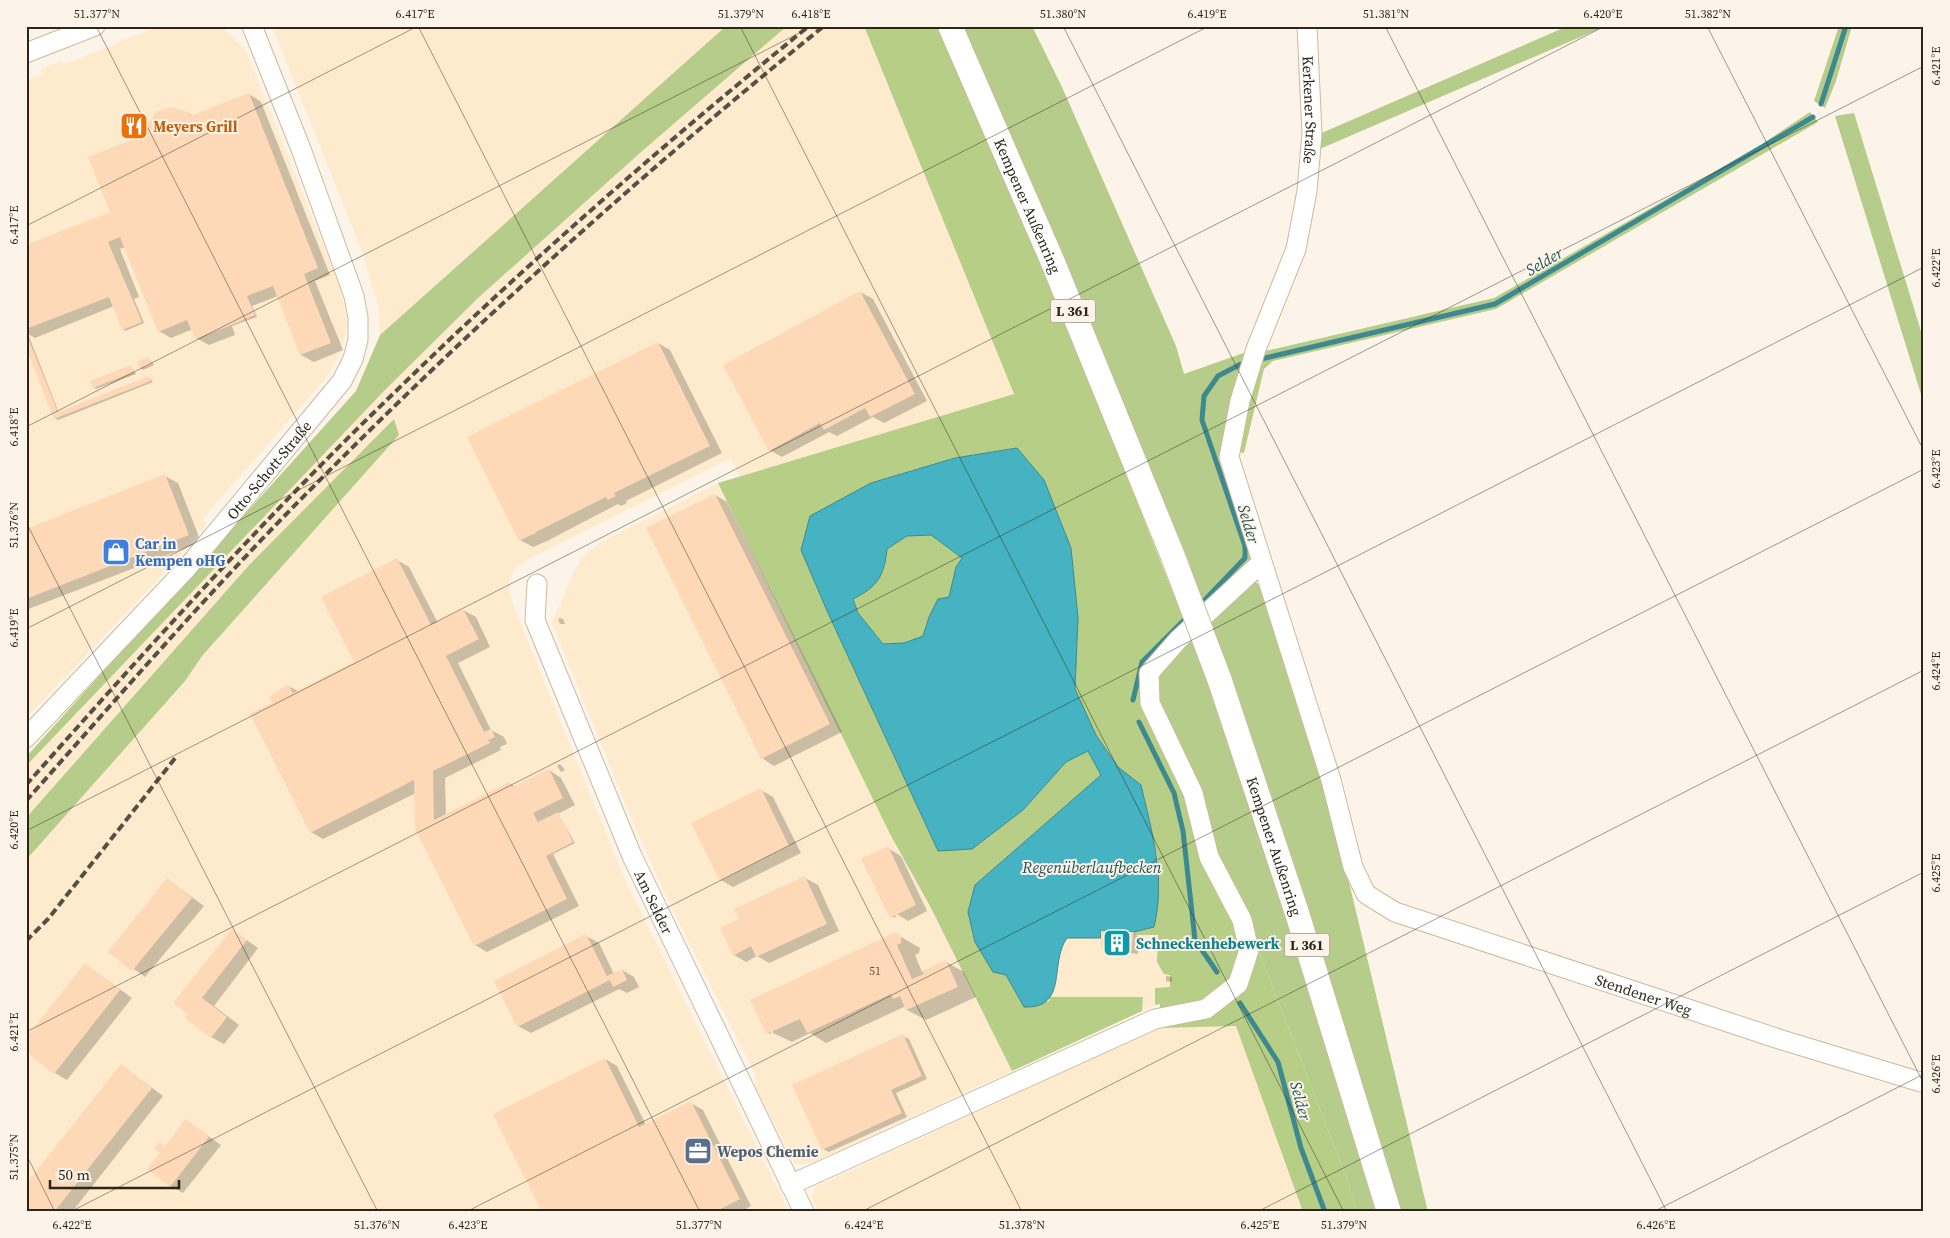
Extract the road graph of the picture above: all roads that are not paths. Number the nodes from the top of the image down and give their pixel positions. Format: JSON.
{"nodes":[{"id":1,"x":95,"y":26,"type":"edge"},
{"id":2,"x":252,"y":26,"type":"edge"},
{"id":3,"x":950,"y":26,"type":"edge"},
{"id":4,"x":1307,"y":26,"type":"edge"},
{"id":5,"x":26,"y":54,"type":"edge"},
{"id":6,"x":1261,"y":563,"type":"junction"},
{"id":7,"x":536,"y":584,"type":"dead end"},
{"id":8,"x":26,"y":738,"type":"edge"},
{"id":9,"x":1366,"y":894,"type":"joint"},
{"id":10,"x":1924,"y":1083,"type":"edge"},
{"id":11,"x":790,"y":1185,"type":"junction"},
{"id":12,"x":804,"y":1212,"type":"edge"},
{"id":13,"x":1389,"y":1212,"type":"edge"}],
"edges":[{"from":1,"to":5,"type":"street"},
{"from":2,"to":8,"type":"street","name":"Otto-Schott-Straße"},
{"from":3,"to":13,"type":"main road","name":"Kempener Außenring","number":"L 361","bridge":true},
{"from":4,"to":6,"type":"street","name":"Kerkener Straße"},
{"from":6,"to":9,"type":"street","name":"Kerkener Straße"},
{"from":6,"to":11,"type":"street"},
{"from":7,"to":11,"type":"street","name":"Am Selder"},
{"from":9,"to":10,"type":"street","name":"Stendener Weg"},
{"from":11,"to":12,"type":"street","name":"Am Selder"}]}
